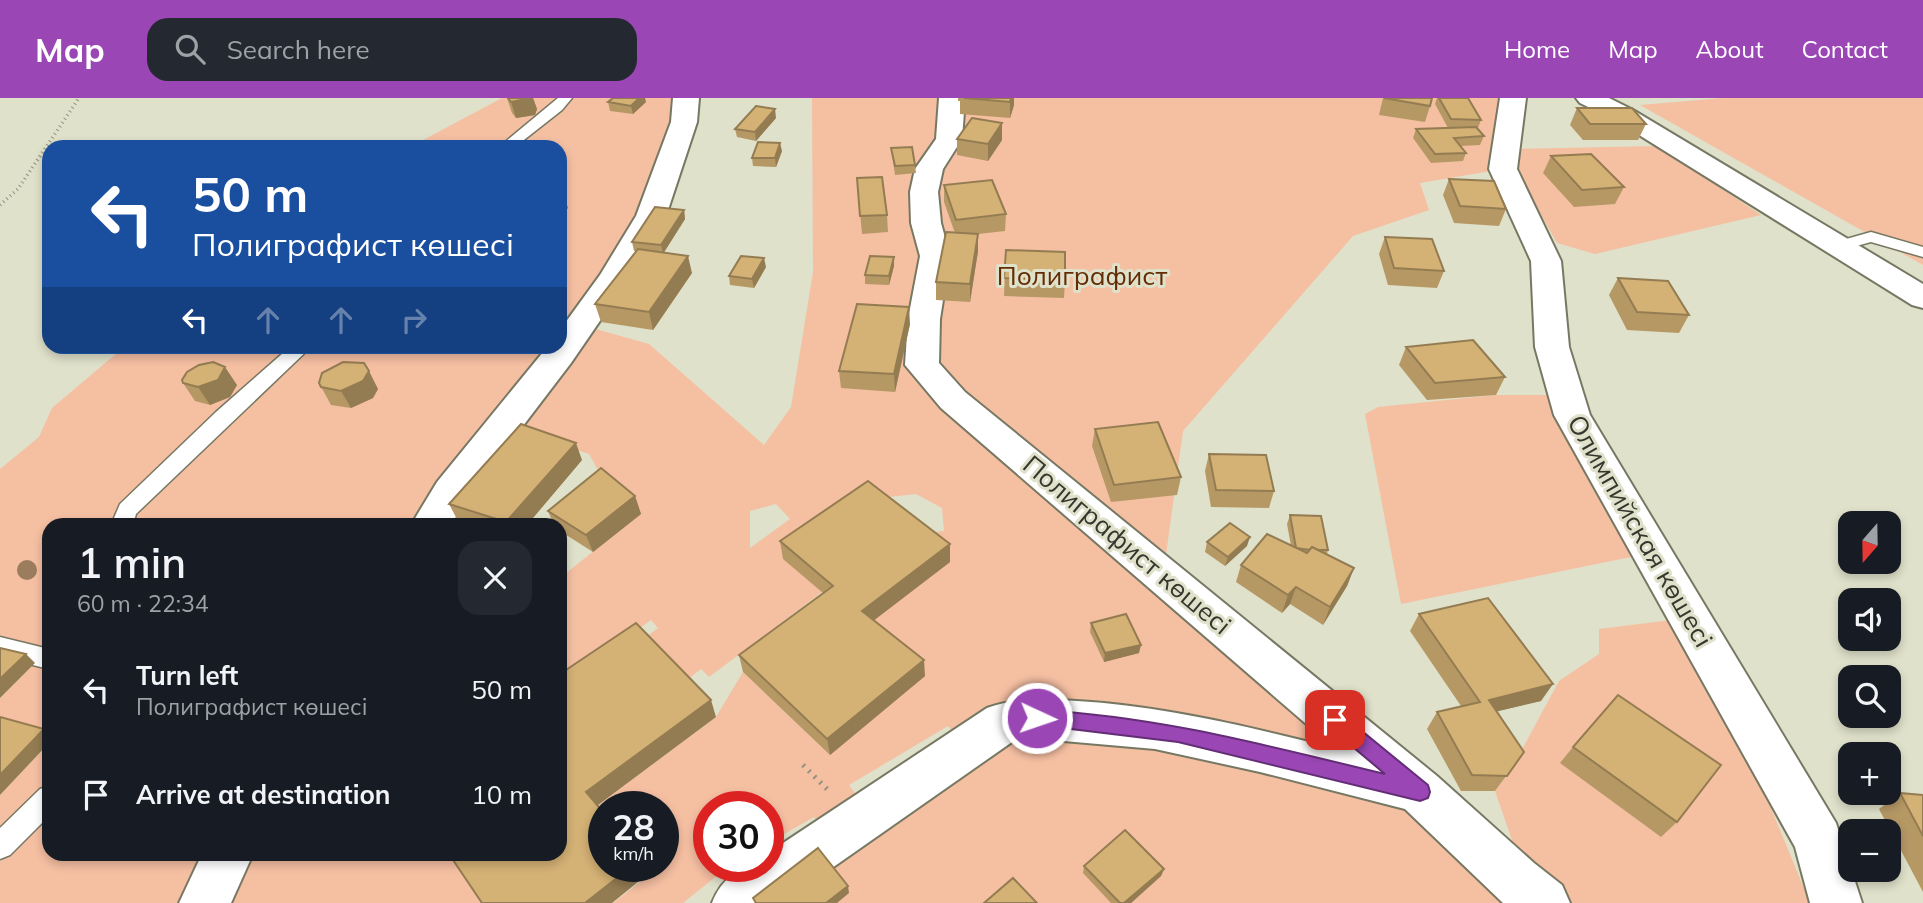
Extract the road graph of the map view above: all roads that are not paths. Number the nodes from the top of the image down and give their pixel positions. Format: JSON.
{"nodes":[{"id":1,"x":565,"y":98,"type":"edge"},
{"id":2,"x":686,"y":98,"type":"edge"},
{"id":3,"x":952,"y":98,"type":"edge"},
{"id":4,"x":1513,"y":98,"type":"edge"},
{"id":5,"x":1589,"y":98,"type":"edge"},
{"id":6,"x":515,"y":140,"type":"edge"},
{"id":7,"x":1838,"y":246,"type":"junction"},
{"id":8,"x":1923,"y":252,"type":"edge"},
{"id":9,"x":1923,"y":298,"type":"edge"},
{"id":10,"x":567,"y":344,"type":"edge"},
{"id":11,"x":294,"y":354,"type":"edge"},
{"id":12,"x":560,"y":354,"type":"edge"},
{"id":13,"x":124,"y":518,"type":"edge"},
{"id":14,"x":435,"y":518,"type":"edge"},
{"id":15,"x":0,"y":647,"type":"edge"},
{"id":16,"x":42,"y":657,"type":"edge"},
{"id":17,"x":1420,"y":792,"type":"junction"},
{"id":18,"x":42,"y":804,"type":"edge"},
{"id":19,"x":0,"y":846,"type":"edge"},
{"id":20,"x":225,"y":861,"type":"edge"},
{"id":21,"x":205,"y":903,"type":"edge"},
{"id":22,"x":738,"y":903,"type":"edge"},
{"id":23,"x":1544,"y":903,"type":"edge"},
{"id":24,"x":1836,"y":903,"type":"edge"}],
"edges":[{"from":1,"to":6,"type":"lane"},
{"from":2,"to":10,"type":"street"},
{"from":3,"to":17,"type":"street","name":"Полиграфист көшесі"},
{"from":4,"to":24,"type":"street","name":"Олимпийская көшесі"},
{"from":5,"to":7,"type":"street"},
{"from":7,"to":8,"type":"lane"},
{"from":7,"to":9,"type":"street"},
{"from":11,"to":13,"type":"lane"},
{"from":12,"to":14,"type":"street"},
{"from":15,"to":16,"type":"lane"},
{"from":17,"to":22,"type":"street"},
{"from":17,"to":23,"type":"street","name":"Полиграфист көшесі"},
{"from":18,"to":19,"type":"lane"},
{"from":20,"to":21,"type":"street"}]}
